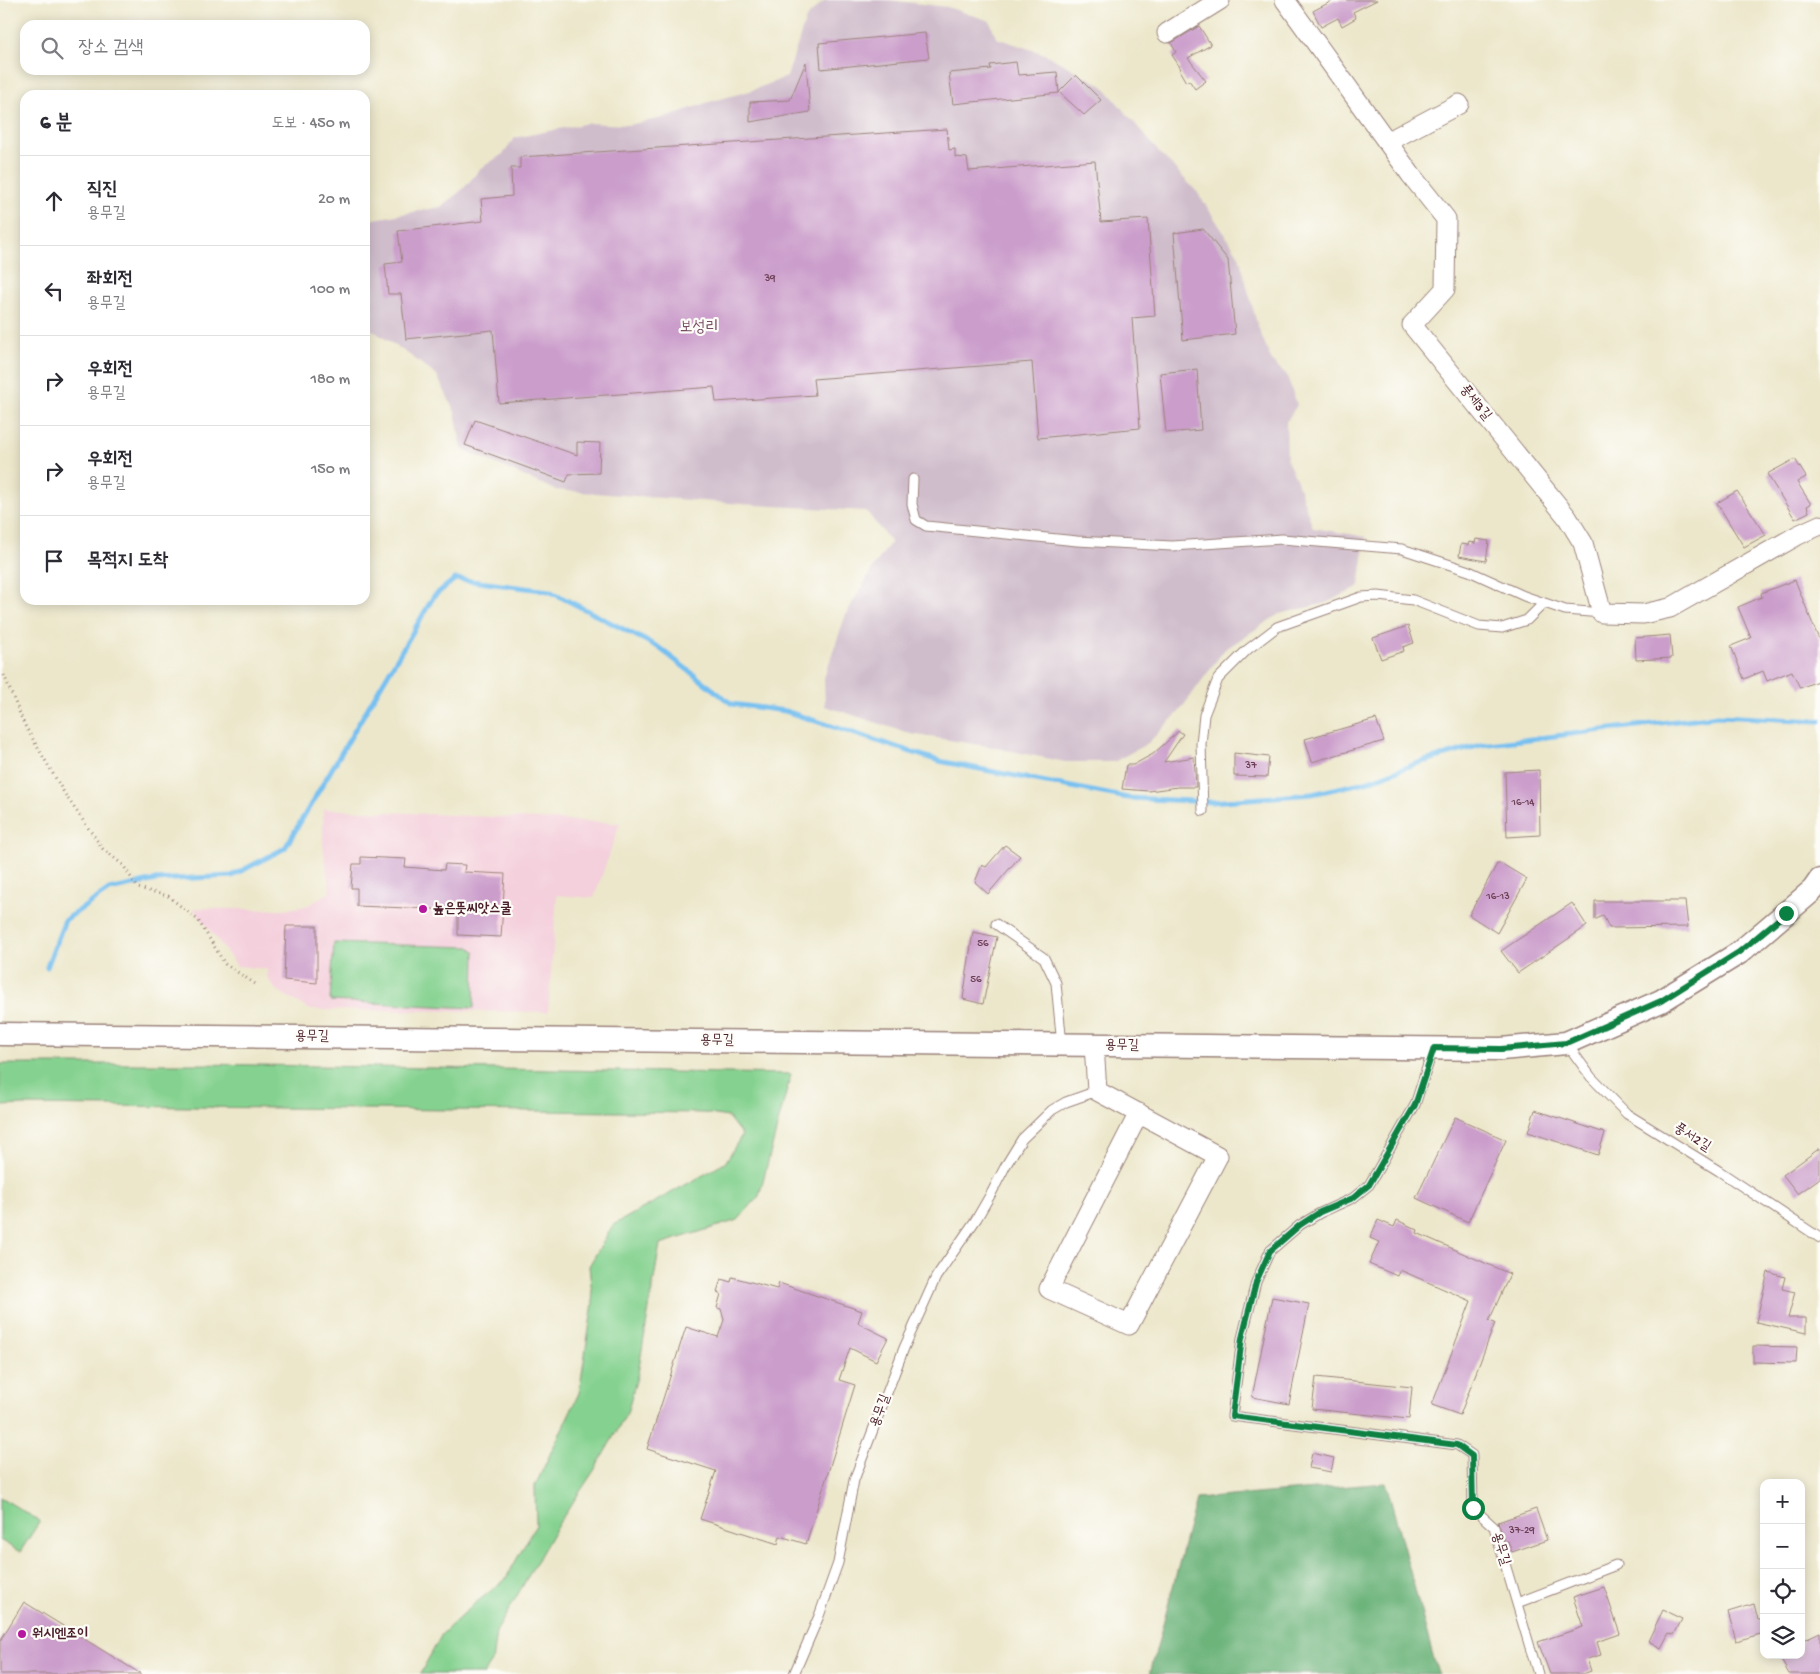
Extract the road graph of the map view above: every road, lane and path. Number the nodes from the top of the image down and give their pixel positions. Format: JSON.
{"nodes":[{"id":1,"x":1220,"y":0,"type":"edge"},
{"id":2,"x":1285,"y":0,"type":"edge"},
{"id":3,"x":1167,"y":33,"type":"dead end"},
{"id":4,"x":1459,"y":104,"type":"dead end"},
{"id":5,"x":1387,"y":142,"type":"junction"},
{"id":6,"x":913,"y":478,"type":"dead end"},
{"id":7,"x":1820,"y":525,"type":"edge"},
{"id":8,"x":1544,"y":603,"type":"junction"},
{"id":9,"x":1602,"y":613,"type":"junction"},
{"id":10,"x":4,"y":674,"type":"dead end"},
{"id":11,"x":1202,"y":809,"type":"dead end"},
{"id":12,"x":1820,"y":880,"type":"edge"},
{"id":13,"x":996,"y":924,"type":"dead end"},
{"id":14,"x":257,"y":985,"type":"dead end"},
{"id":15,"x":0,"y":1034,"type":"edge"},
{"id":16,"x":1566,"y":1043,"type":"junction"},
{"id":17,"x":1062,"y":1045,"type":"junction"},
{"id":18,"x":1094,"y":1045,"type":"junction"},
{"id":19,"x":1434,"y":1048,"type":"junction"},
{"id":20,"x":1097,"y":1091,"type":"junction"},
{"id":21,"x":1138,"y":1113,"type":"junction"},
{"id":22,"x":1820,"y":1238,"type":"edge"},
{"id":23,"x":1616,"y":1564,"type":"dead end"},
{"id":24,"x":1517,"y":1603,"type":"junction"},
{"id":25,"x":794,"y":1674,"type":"edge"},
{"id":26,"x":1538,"y":1674,"type":"edge"}],
"edges":[{"from":1,"to":3,"type":"street"},
{"from":2,"to":5,"type":"street","name":"풍세3길"},
{"from":4,"to":5,"type":"street"},
{"from":5,"to":9,"type":"street","name":"풍세3길"},
{"from":6,"to":8,"type":"lane"},
{"from":7,"to":9,"type":"street"},
{"from":8,"to":9,"type":"lane"},
{"from":8,"to":11,"type":"lane"},
{"from":10,"to":14,"type":"path"},
{"from":12,"to":16,"type":"street","name":"용무길"},
{"from":13,"to":17,"type":"lane"},
{"from":15,"to":17,"type":"street","name":"용무길"},
{"from":16,"to":19,"type":"street","name":"용무길"},
{"from":16,"to":22,"type":"lane","name":"풍서2길"},
{"from":17,"to":18,"type":"street","name":"용무길"},
{"from":18,"to":19,"type":"street","name":"용무길"},
{"from":18,"to":20,"type":"street"},
{"from":19,"to":24,"type":"lane","name":"용무길"},
{"from":20,"to":21,"type":"street"},
{"from":20,"to":25,"type":"lane","name":"용무길"},
{"from":21,"to":21,"type":"street"},
{"from":23,"to":24,"type":"lane"},
{"from":24,"to":26,"type":"lane","name":"용무길"}]}
